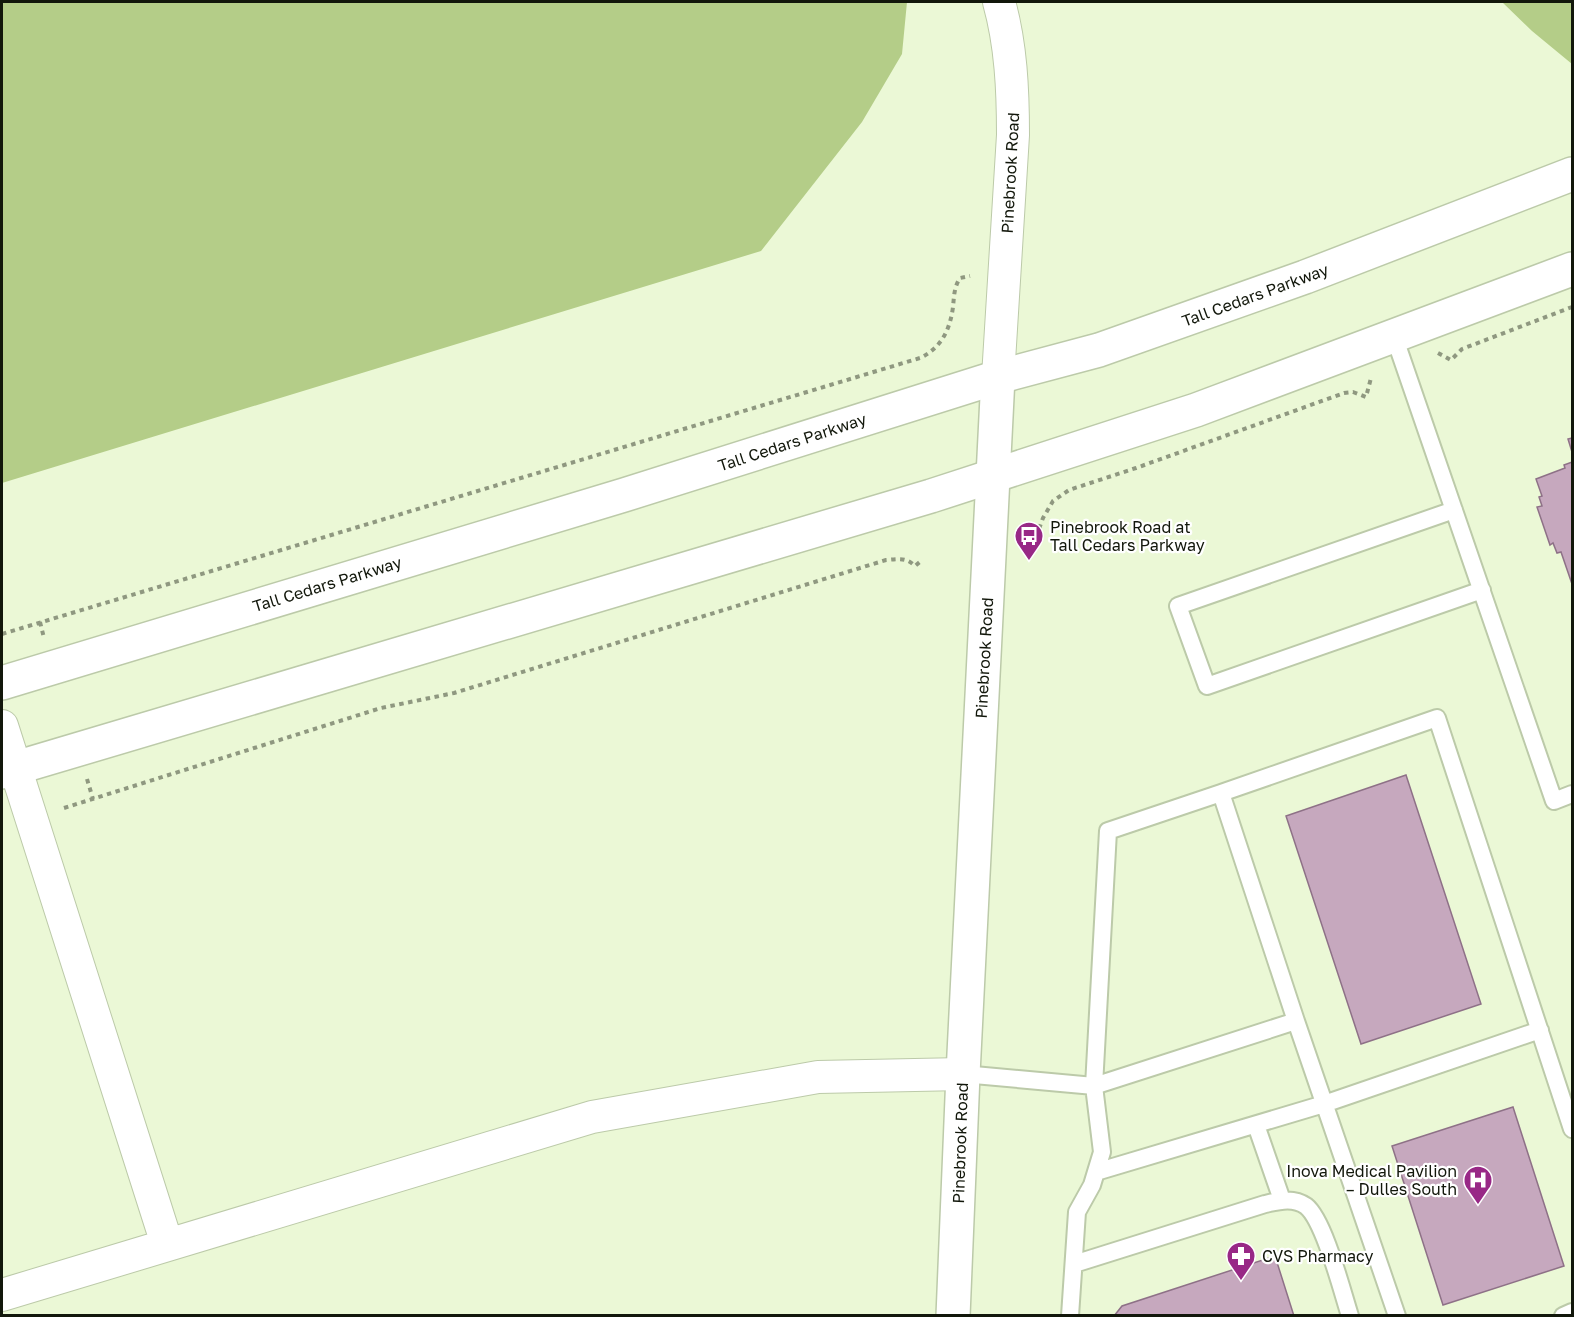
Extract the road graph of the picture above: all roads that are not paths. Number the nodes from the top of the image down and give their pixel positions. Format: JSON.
{"nodes":[{"id":1,"x":999,"y":2,"type":"edge"},
{"id":2,"x":1572,"y":174,"type":"edge"},
{"id":3,"x":1572,"y":269,"type":"edge"},
{"id":4,"x":1394,"y":336,"type":"junction"},
{"id":5,"x":998,"y":377,"type":"junction"},
{"id":6,"x":993,"y":475,"type":"junction"},
{"id":7,"x":1454,"y":510,"type":"junction"},
{"id":8,"x":1482,"y":590,"type":"junction"},
{"id":9,"x":2,"y":683,"type":"edge"},
{"id":10,"x":2,"y":726,"type":"edge"},
{"id":11,"x":8,"y":770,"type":"edge"},
{"id":12,"x":1221,"y":793,"type":"junction"},
{"id":13,"x":1572,"y":795,"type":"edge"},
{"id":14,"x":1296,"y":1022,"type":"junction"},
{"id":15,"x":1540,"y":1030,"type":"junction"},
{"id":16,"x":963,"y":1074,"type":"junction"},
{"id":17,"x":1094,"y":1086,"type":"junction"},
{"id":18,"x":1324,"y":1104,"type":"junction"},
{"id":19,"x":1256,"y":1125,"type":"junction"},
{"id":20,"x":1572,"y":1129,"type":"edge"},
{"id":21,"x":1096,"y":1172,"type":"junction"},
{"id":22,"x":1282,"y":1200,"type":"junction"},
{"id":23,"x":167,"y":1244,"type":"junction"},
{"id":24,"x":1074,"y":1264,"type":"junction"},
{"id":25,"x":2,"y":1295,"type":"edge"},
{"id":26,"x":1572,"y":1312,"type":"edge"},
{"id":27,"x":953,"y":1316,"type":"edge"},
{"id":28,"x":1070,"y":1316,"type":"edge"},
{"id":29,"x":1350,"y":1316,"type":"edge"},
{"id":30,"x":1397,"y":1316,"type":"edge"},
{"id":31,"x":1563,"y":1316,"type":"edge"}],
"edges":[{"from":1,"to":5,"type":"street","name":"Pinebrook Road"},
{"from":2,"to":5,"type":"main road","name":"Tall Cedars Parkway"},
{"from":3,"to":4,"type":"main road"},
{"from":4,"to":6,"type":"main road"},
{"from":4,"to":7,"type":"lane"},
{"from":5,"to":6,"type":"main road","name":"Pinebrook Road"},
{"from":5,"to":9,"type":"main road","name":"Tall Cedars Parkway"},
{"from":6,"to":11,"type":"main road"},
{"from":6,"to":16,"type":"main road","name":"Pinebrook Road"},
{"from":7,"to":8,"type":"lane"},
{"from":7,"to":8,"type":"lane"},
{"from":8,"to":13,"type":"lane"},
{"from":10,"to":11,"type":"street"},
{"from":11,"to":23,"type":"street"},
{"from":12,"to":14,"type":"lane"},
{"from":12,"to":15,"type":"lane"},
{"from":12,"to":17,"type":"lane"},
{"from":14,"to":17,"type":"lane"},
{"from":14,"to":18,"type":"lane"},
{"from":15,"to":18,"type":"lane"},
{"from":15,"to":20,"type":"lane"},
{"from":16,"to":17,"type":"lane"},
{"from":16,"to":23,"type":"street"},
{"from":16,"to":27,"type":"main road","name":"Pinebrook Road"},
{"from":17,"to":21,"type":"lane"},
{"from":18,"to":19,"type":"lane"},
{"from":18,"to":30,"type":"lane"},
{"from":19,"to":21,"type":"lane"},
{"from":19,"to":22,"type":"lane"},
{"from":21,"to":24,"type":"lane"},
{"from":22,"to":24,"type":"lane"},
{"from":22,"to":29,"type":"lane"},
{"from":23,"to":25,"type":"street"},
{"from":24,"to":28,"type":"lane"},
{"from":26,"to":31,"type":"lane"}]}
